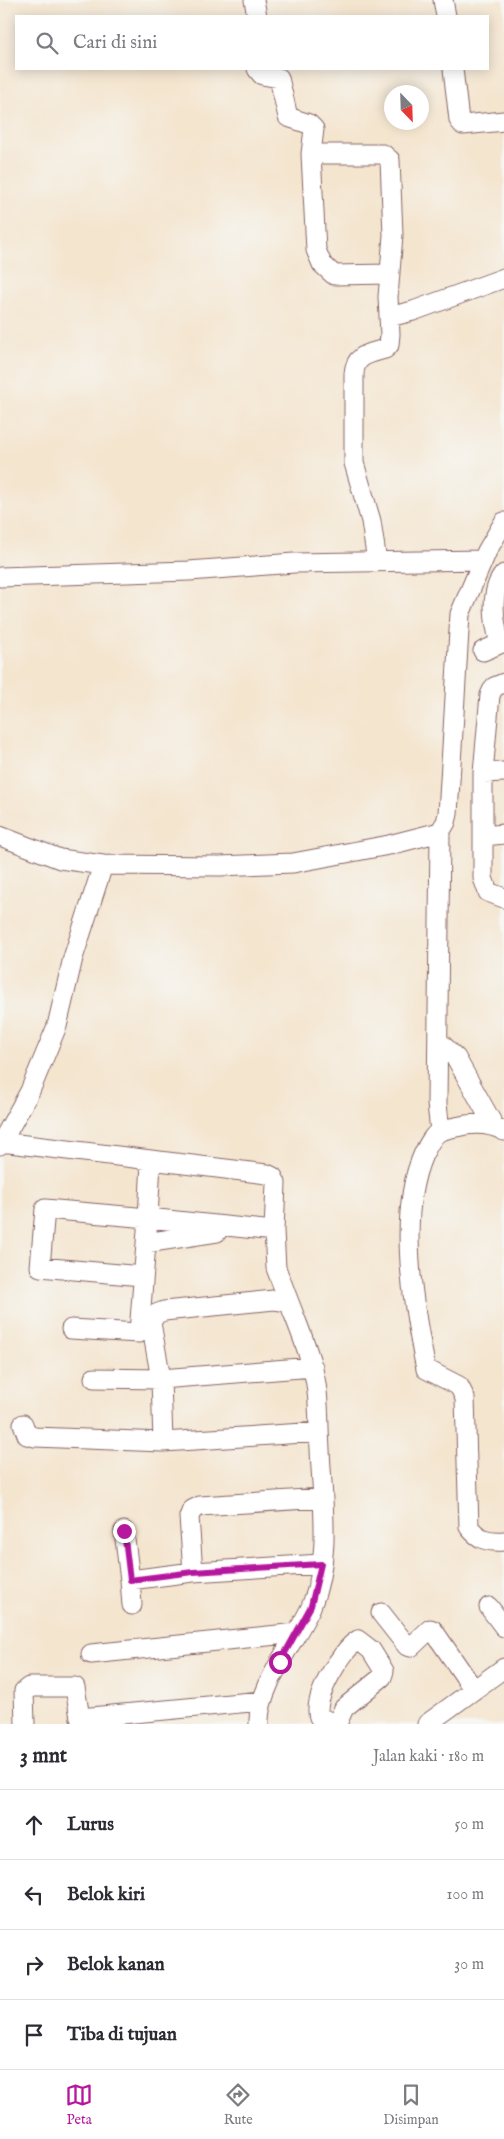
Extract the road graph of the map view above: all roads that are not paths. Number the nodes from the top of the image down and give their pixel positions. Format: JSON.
{"nodes":[{"id":1,"x":254,"y":0,"type":"edge"},
{"id":2,"x":443,"y":0,"type":"edge"},
{"id":3,"x":257,"y":15,"type":"edge"},
{"id":4,"x":446,"y":15,"type":"edge"},
{"id":5,"x":258,"y":70,"type":"edge"},
{"id":6,"x":453,"y":70,"type":"edge"},
{"id":7,"x":504,"y":121,"type":"edge"},
{"id":8,"x":311,"y":154,"type":"junction"},
{"id":9,"x":390,"y":274,"type":"junction"},
{"id":10,"x":504,"y":278,"type":"edge"},
{"id":11,"x":389,"y":318,"type":"junction"},
{"id":12,"x":504,"y":522,"type":"edge"},
{"id":13,"x":483,"y":560,"type":"junction"},
{"id":14,"x":376,"y":562,"type":"junction"},
{"id":15,"x":504,"y":574,"type":"edge"},
{"id":16,"x":0,"y":577,"type":"edge"},
{"id":17,"x":496,"y":645,"type":"edge"},
{"id":18,"x":504,"y":683,"type":"edge"},
{"id":19,"x":496,"y":708,"type":"edge"},
{"id":20,"x":504,"y":772,"type":"edge"},
{"id":21,"x":483,"y":773,"type":"junction"},
{"id":22,"x":440,"y":832,"type":"junction"},
{"id":23,"x":504,"y":834,"type":"edge"},
{"id":24,"x":0,"y":836,"type":"edge"},
{"id":25,"x":484,"y":836,"type":"junction"},
{"id":26,"x":103,"y":865,"type":"junction"},
{"id":27,"x":504,"y":898,"type":"edge"},
{"id":28,"x":438,"y":1041,"type":"junction"},
{"id":29,"x":499,"y":1128,"type":"edge"},
{"id":30,"x":440,"y":1131,"type":"junction"},
{"id":31,"x":1,"y":1143,"type":"edge"},
{"id":32,"x":151,"y":1162,"type":"junction"},
{"id":33,"x":148,"y":1218,"type":"junction"},
{"id":34,"x":246,"y":1228,"type":"junction"},
{"id":35,"x":274,"y":1231,"type":"junction"},
{"id":36,"x":146,"y":1243,"type":"junction"},
{"id":37,"x":142,"y":1276,"type":"junction"},
{"id":38,"x":289,"y":1302,"type":"junction"},
{"id":39,"x":71,"y":1329,"type":"dead end"},
{"id":40,"x":313,"y":1367,"type":"junction"},
{"id":41,"x":94,"y":1378,"type":"dead end"},
{"id":42,"x":161,"y":1379,"type":"junction"},
{"id":43,"x":23,"y":1424,"type":"dead end"},
{"id":44,"x":319,"y":1432,"type":"junction"},
{"id":45,"x":163,"y":1442,"type":"junction"},
{"id":46,"x":322,"y":1498,"type":"junction"},
{"id":47,"x":124,"y":1531,"type":"dead end"},
{"id":48,"x":504,"y":1542,"type":"edge"},
{"id":49,"x":321,"y":1564,"type":"junction"},
{"id":50,"x":193,"y":1572,"type":"junction"},
{"id":51,"x":130,"y":1580,"type":"junction"},
{"id":52,"x":132,"y":1605,"type":"dead end"},
{"id":53,"x":489,"y":1607,"type":"dead end"},
{"id":54,"x":381,"y":1613,"type":"dead end"},
{"id":55,"x":504,"y":1627,"type":"edge"},
{"id":56,"x":297,"y":1633,"type":"junction"},
{"id":57,"x":91,"y":1654,"type":"dead end"},
{"id":58,"x":504,"y":1668,"type":"edge"},
{"id":59,"x":474,"y":1690,"type":"junction"},
{"id":60,"x":262,"y":1701,"type":"junction"},
{"id":61,"x":165,"y":1717,"type":"edge"},
{"id":62,"x":80,"y":1721,"type":"edge"},
{"id":63,"x":25,"y":1724,"type":"edge"},
{"id":64,"x":259,"y":1724,"type":"edge"},
{"id":65,"x":427,"y":1724,"type":"edge"}],
"edges":[{"from":1,"to":3,"type":"street"},
{"from":2,"to":4,"type":"street"},
{"from":5,"to":8,"type":"street"},
{"from":6,"to":7,"type":"street"},
{"from":8,"to":9,"type":"street"},
{"from":8,"to":9,"type":"street"},
{"from":9,"to":11,"type":"street"},
{"from":10,"to":11,"type":"street"},
{"from":11,"to":14,"type":"street"},
{"from":12,"to":13,"type":"street"},
{"from":13,"to":14,"type":"street"},
{"from":13,"to":22,"type":"street"},
{"from":14,"to":16,"type":"street"},
{"from":15,"to":17,"type":"street"},
{"from":18,"to":19,"type":"street"},
{"from":19,"to":21,"type":"street"},
{"from":20,"to":21,"type":"street"},
{"from":21,"to":25,"type":"street"},
{"from":22,"to":26,"type":"street"},
{"from":22,"to":28,"type":"street"},
{"from":23,"to":25,"type":"street"},
{"from":24,"to":26,"type":"street"},
{"from":25,"to":27,"type":"street"},
{"from":26,"to":31,"type":"street"},
{"from":28,"to":29,"type":"street"},
{"from":28,"to":30,"type":"street"},
{"from":29,"to":30,"type":"street"},
{"from":30,"to":48,"type":"street"},
{"from":31,"to":32,"type":"street"},
{"from":32,"to":33,"type":"street"},
{"from":32,"to":35,"type":"street"},
{"from":33,"to":34,"type":"street"},
{"from":33,"to":36,"type":"street"},
{"from":33,"to":37,"type":"street"},
{"from":34,"to":35,"type":"street"},
{"from":34,"to":36,"type":"street"},
{"from":35,"to":38,"type":"street"},
{"from":36,"to":37,"type":"street"},
{"from":37,"to":39,"type":"street"},
{"from":38,"to":40,"type":"street"},
{"from":38,"to":42,"type":"street"},
{"from":40,"to":42,"type":"street"},
{"from":40,"to":44,"type":"street"},
{"from":41,"to":42,"type":"street"},
{"from":42,"to":45,"type":"street"},
{"from":43,"to":45,"type":"street"},
{"from":44,"to":45,"type":"street"},
{"from":44,"to":46,"type":"street"},
{"from":46,"to":49,"type":"street"},
{"from":46,"to":50,"type":"street"},
{"from":47,"to":51,"type":"street"},
{"from":49,"to":50,"type":"street"},
{"from":49,"to":56,"type":"street"},
{"from":50,"to":51,"type":"street"},
{"from":51,"to":52,"type":"street"},
{"from":53,"to":55,"type":"street"},
{"from":54,"to":59,"type":"street"},
{"from":56,"to":57,"type":"street"},
{"from":56,"to":60,"type":"street"},
{"from":58,"to":59,"type":"street"},
{"from":59,"to":65,"type":"street"},
{"from":60,"to":61,"type":"street"},
{"from":60,"to":64,"type":"street"},
{"from":61,"to":62,"type":"street"},
{"from":62,"to":63,"type":"street"}]}
